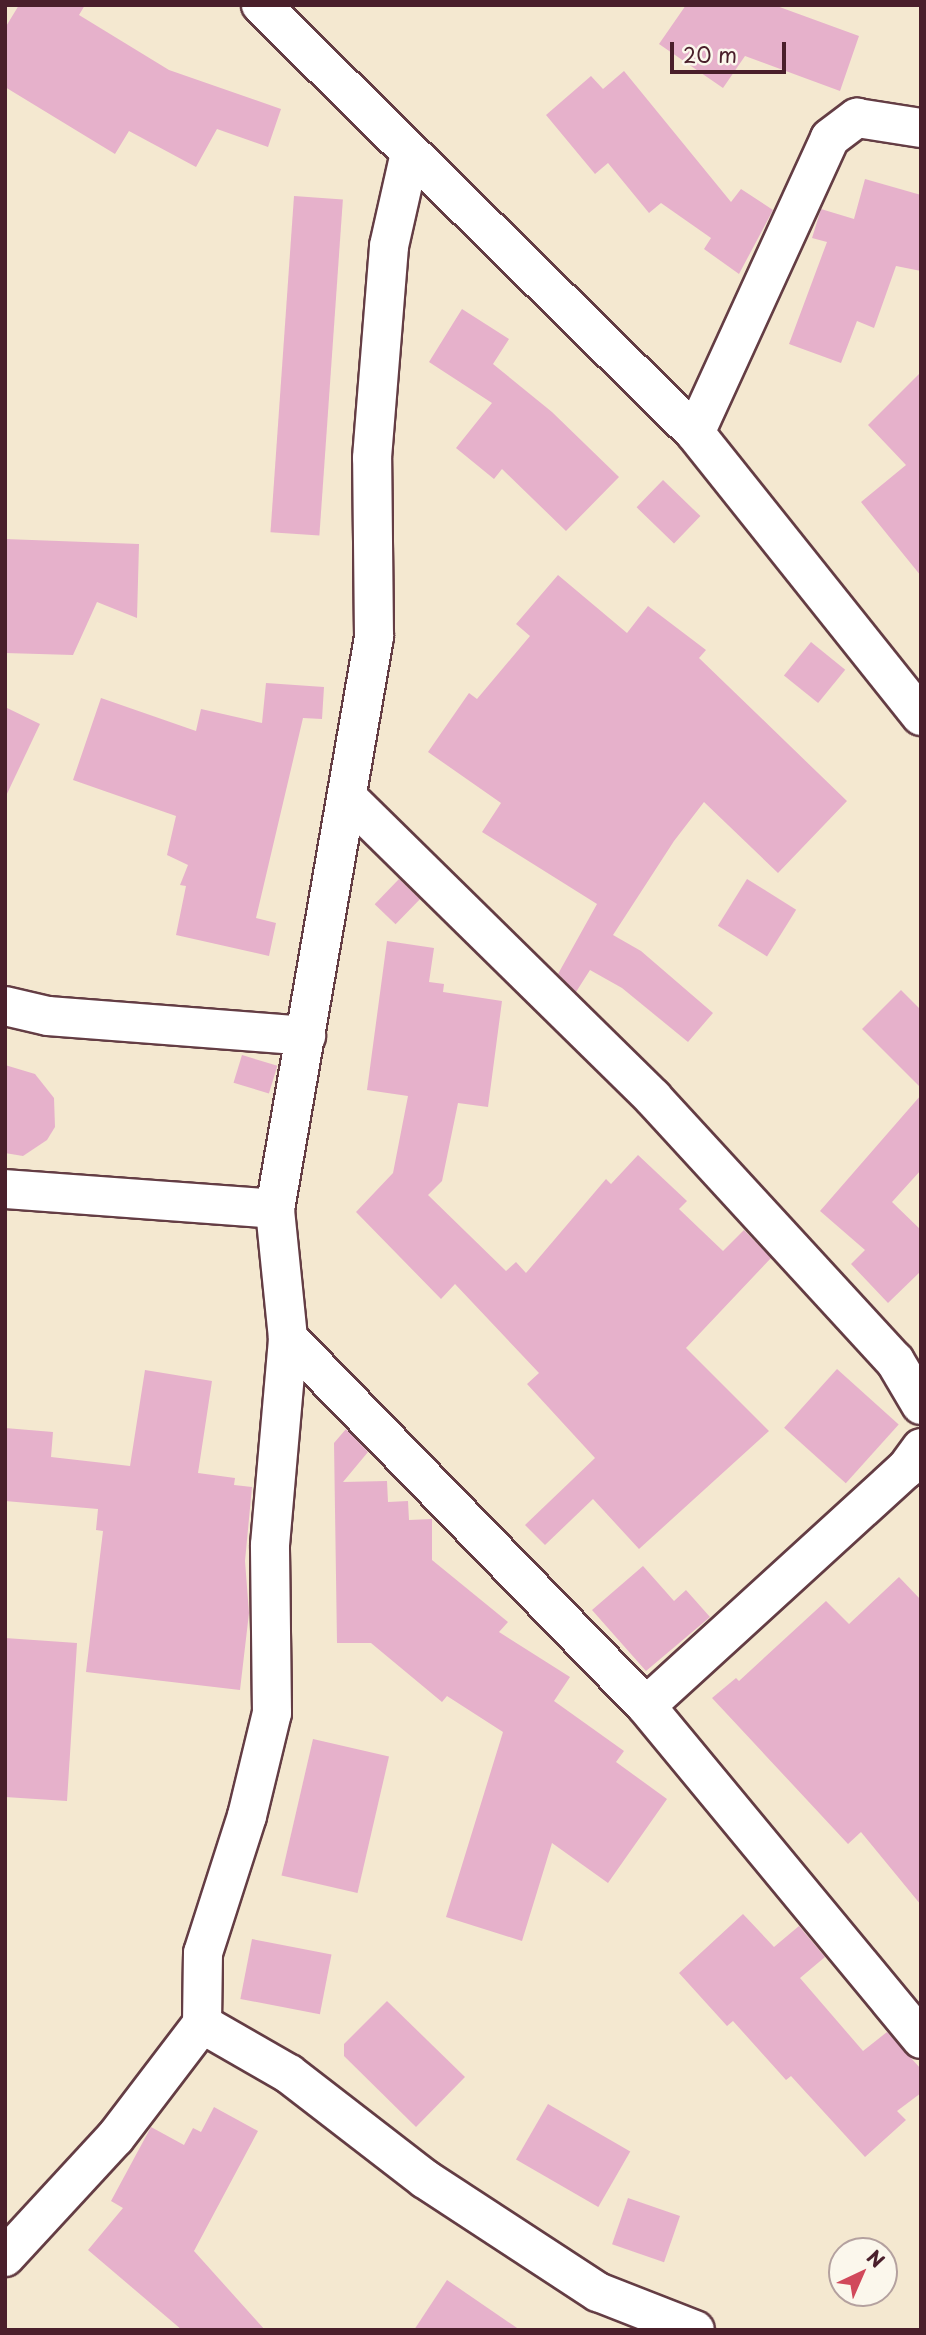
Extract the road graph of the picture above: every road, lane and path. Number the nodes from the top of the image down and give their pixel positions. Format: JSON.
{"nodes":[{"id":1,"x":261,"y":5,"type":"edge"},
{"id":2,"x":921,"y":128,"type":"edge"},
{"id":3,"x":410,"y":153,"type":"junction"},
{"id":4,"x":695,"y":433,"type":"junction"},
{"id":5,"x":921,"y":716,"type":"edge"},
{"id":6,"x":347,"y":797,"type":"junction"},
{"id":7,"x":5,"y":1006,"type":"edge"},
{"id":8,"x":306,"y":1035,"type":"junction"},
{"id":9,"x":5,"y":1189,"type":"edge"},
{"id":10,"x":275,"y":1209,"type":"junction"},
{"id":11,"x":288,"y":1338,"type":"junction"},
{"id":12,"x":921,"y":1405,"type":"edge"},
{"id":13,"x":921,"y":1448,"type":"edge"},
{"id":14,"x":646,"y":1706,"type":"junction"},
{"id":15,"x":908,"y":1999,"type":"edge"},
{"id":16,"x":202,"y":2024,"type":"junction"},
{"id":17,"x":921,"y":2039,"type":"edge"},
{"id":18,"x":5,"y":2257,"type":"edge"},
{"id":19,"x":695,"y":2330,"type":"edge"}],
"edges":[{"from":1,"to":3,"type":"street"},
{"from":2,"to":4,"type":"street"},
{"from":3,"to":4,"type":"street"},
{"from":3,"to":6,"type":"street"},
{"from":4,"to":5,"type":"street"},
{"from":6,"to":8,"type":"street"},
{"from":6,"to":12,"type":"street"},
{"from":7,"to":8,"type":"street"},
{"from":8,"to":10,"type":"street"},
{"from":9,"to":10,"type":"street"},
{"from":10,"to":11,"type":"street"},
{"from":11,"to":14,"type":"street"},
{"from":11,"to":16,"type":"street"},
{"from":13,"to":14,"type":"street"},
{"from":14,"to":15,"type":"street"},
{"from":15,"to":17,"type":"street"},
{"from":16,"to":18,"type":"street"},
{"from":16,"to":19,"type":"street"}]}
